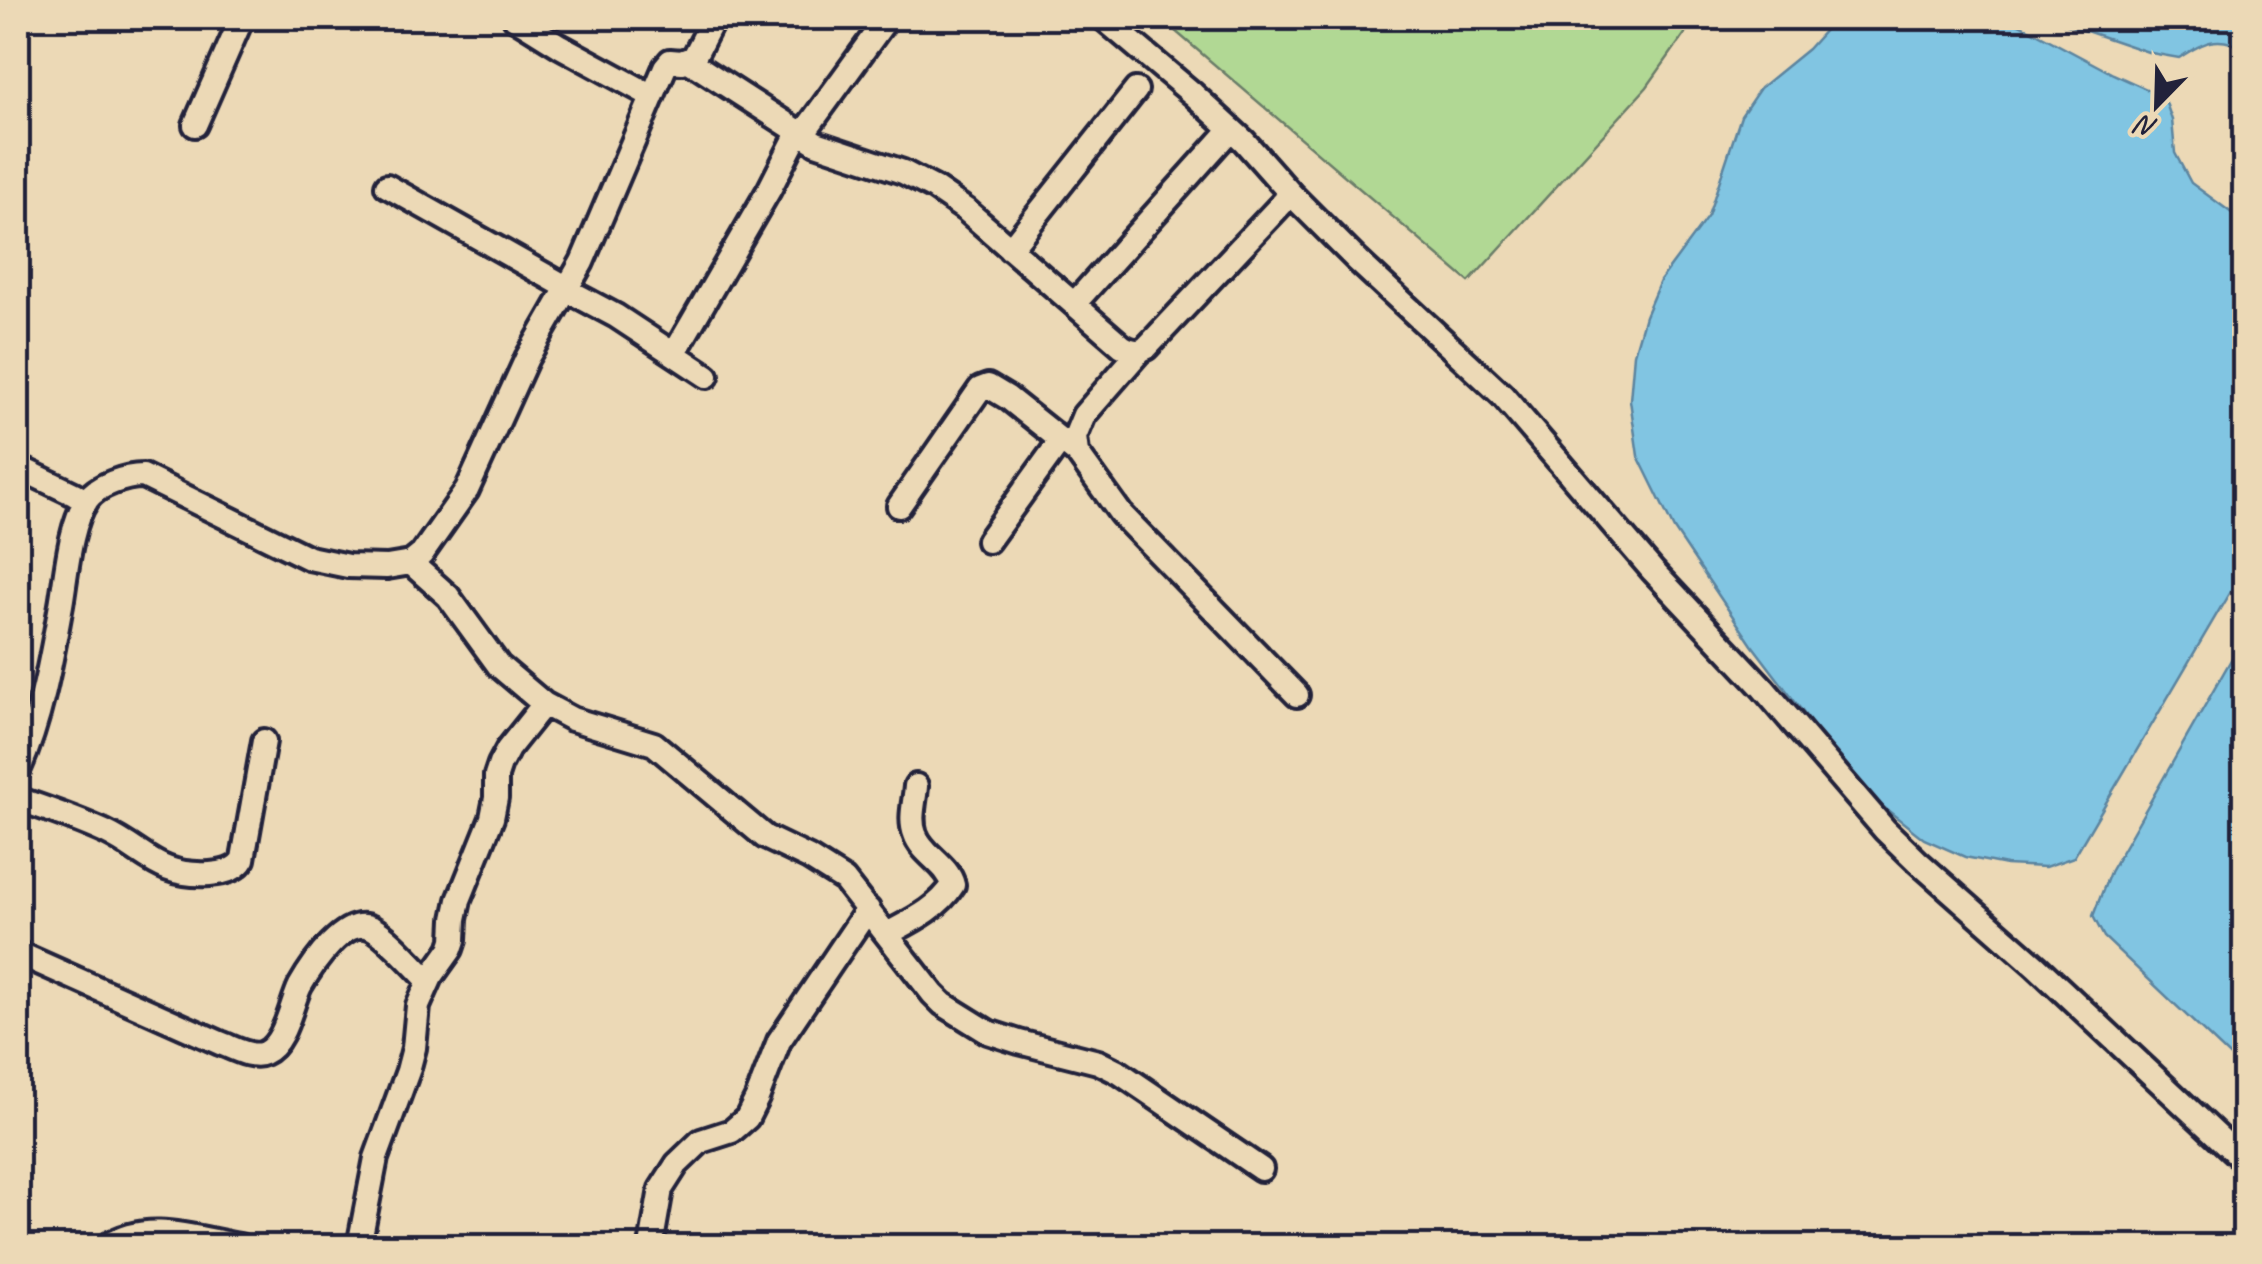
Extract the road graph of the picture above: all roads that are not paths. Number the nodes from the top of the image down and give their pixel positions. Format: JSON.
{"nodes":[{"id":1,"x":242,"y":18,"type":"edge"},
{"id":2,"x":516,"y":18,"type":"edge"},
{"id":3,"x":714,"y":18,"type":"edge"},
{"id":4,"x":887,"y":18,"type":"edge"},
{"id":5,"x":1103,"y":18,"type":"edge"},
{"id":6,"x":680,"y":61,"type":"junction"},
{"id":7,"x":1136,"y":90,"type":"dead end"},
{"id":8,"x":652,"y":96,"type":"junction"},
{"id":9,"x":194,"y":125,"type":"dead end"},
{"id":10,"x":1231,"y":129,"type":"junction"},
{"id":11,"x":800,"y":134,"type":"junction"},
{"id":12,"x":387,"y":186,"type":"dead end"},
{"id":13,"x":1292,"y":194,"type":"junction"},
{"id":14,"x":1010,"y":248,"type":"junction"},
{"id":15,"x":574,"y":292,"type":"junction"},
{"id":16,"x":1074,"y":304,"type":"junction"},
{"id":17,"x":1140,"y":352,"type":"junction"},
{"id":18,"x":674,"y":354,"type":"junction"},
{"id":19,"x":707,"y":376,"type":"dead end"},
{"id":20,"x":1069,"y":447,"type":"junction"},
{"id":21,"x":18,"y":467,"type":"edge"},
{"id":22,"x":86,"y":502,"type":"junction"},
{"id":23,"x":899,"y":506,"type":"dead end"},
{"id":24,"x":988,"y":541,"type":"dead end"},
{"id":25,"x":411,"y":562,"type":"junction"},
{"id":26,"x":1296,"y":695,"type":"dead end"},
{"id":27,"x":544,"y":704,"type":"junction"},
{"id":28,"x":264,"y":741,"type":"dead end"},
{"id":29,"x":18,"y":771,"type":"edge"},
{"id":30,"x":916,"y":786,"type":"dead end"},
{"id":31,"x":18,"y":799,"type":"edge"},
{"id":32,"x":868,"y":909,"type":"junction"},
{"id":33,"x":887,"y":934,"type":"junction"},
{"id":34,"x":18,"y":953,"type":"edge"},
{"id":35,"x":429,"y":981,"type":"junction"},
{"id":36,"x":2244,"y":1161,"type":"edge"},
{"id":37,"x":1261,"y":1169,"type":"dead end"},
{"id":38,"x":107,"y":1246,"type":"edge"},
{"id":39,"x":239,"y":1246,"type":"edge"},
{"id":40,"x":359,"y":1246,"type":"edge"},
{"id":41,"x":651,"y":1246,"type":"edge"}],
"edges":[{"from":1,"to":9,"type":"street"},
{"from":2,"to":8,"type":"street"},
{"from":3,"to":6,"type":"street"},
{"from":4,"to":11,"type":"street"},
{"from":5,"to":10,"type":"street"},
{"from":6,"to":8,"type":"street"},
{"from":6,"to":11,"type":"street"},
{"from":7,"to":14,"type":"street"},
{"from":8,"to":15,"type":"street"},
{"from":10,"to":13,"type":"street"},
{"from":10,"to":16,"type":"street"},
{"from":11,"to":14,"type":"street"},
{"from":11,"to":18,"type":"street"},
{"from":12,"to":15,"type":"street"},
{"from":13,"to":17,"type":"street"},
{"from":13,"to":36,"type":"street"},
{"from":14,"to":16,"type":"street"},
{"from":15,"to":18,"type":"street"},
{"from":15,"to":25,"type":"street"},
{"from":16,"to":17,"type":"street"},
{"from":17,"to":20,"type":"street"},
{"from":18,"to":19,"type":"street"},
{"from":20,"to":23,"type":"street"},
{"from":20,"to":24,"type":"street"},
{"from":20,"to":26,"type":"street"},
{"from":21,"to":22,"type":"street"},
{"from":22,"to":25,"type":"street"},
{"from":22,"to":29,"type":"street"},
{"from":25,"to":27,"type":"street"},
{"from":27,"to":32,"type":"street"},
{"from":27,"to":35,"type":"street"},
{"from":28,"to":31,"type":"street"},
{"from":30,"to":33,"type":"street"},
{"from":32,"to":33,"type":"street"},
{"from":32,"to":41,"type":"street"},
{"from":33,"to":37,"type":"street"},
{"from":34,"to":35,"type":"street"},
{"from":35,"to":40,"type":"street"},
{"from":38,"to":39,"type":"street"}]}
